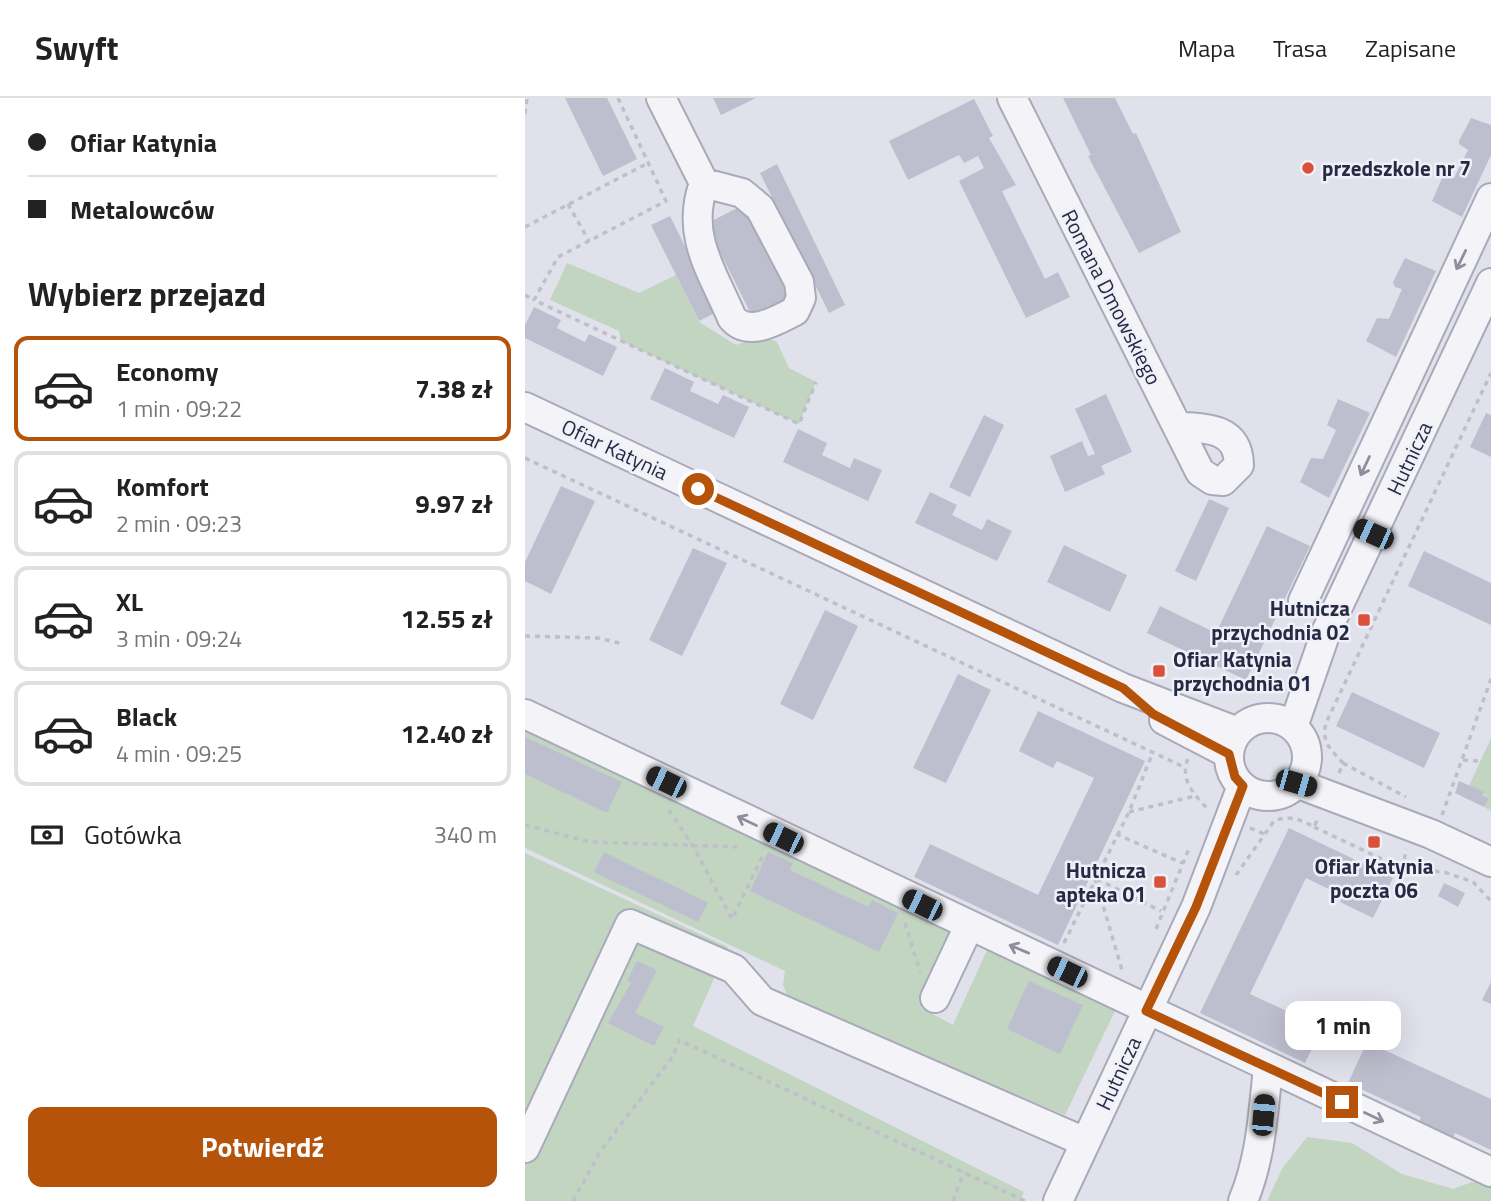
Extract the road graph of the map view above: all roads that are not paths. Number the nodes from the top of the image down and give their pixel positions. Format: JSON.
{"nodes":[{"id":1,"x":661,"y":98,"type":"edge"},
{"id":2,"x":1012,"y":98,"type":"edge"},
{"id":3,"x":704,"y":183,"type":"junction"},
{"id":4,"x":1491,"y":198,"type":"edge"},
{"id":5,"x":1491,"y":283,"type":"edge"},
{"id":6,"x":525,"y":407,"type":"edge"},
{"id":7,"x":1178,"y":427,"type":"junction"},
{"id":8,"x":1341,"y":520,"type":"junction"},
{"id":9,"x":1373,"y":534,"type":"junction"},
{"id":10,"x":1303,"y":601,"type":"dead end"},
{"id":11,"x":525,"y":714,"type":"edge"},
{"id":12,"x":1282,"y":723,"type":"junction"},
{"id":13,"x":1234,"y":743,"type":"junction"},
{"id":14,"x":1302,"y":772,"type":"junction"},
{"id":15,"x":1253,"y":791,"type":"junction"},
{"id":16,"x":1491,"y":862,"type":"edge"},
{"id":17,"x":968,"y":928,"type":"junction"},
{"id":18,"x":935,"y":998,"type":"road end"},
{"id":19,"x":1146,"y":1011,"type":"junction"},
{"id":20,"x":1268,"y":1068,"type":"junction"},
{"id":21,"x":1085,"y":1142,"type":"junction"},
{"id":22,"x":525,"y":1148,"type":"edge"},
{"id":23,"x":1491,"y":1172,"type":"edge"},
{"id":24,"x":1058,"y":1201,"type":"edge"},
{"id":25,"x":1243,"y":1201,"type":"edge"}],
"edges":[{"from":1,"to":3,"type":"street"},
{"from":2,"to":7,"type":"street","name":"Romana Dmowskiego"},
{"from":3,"to":3,"type":"street"},
{"from":4,"to":8,"type":"street","one_way":true},
{"from":5,"to":9,"type":"street","name":"Hutnicza"},
{"from":6,"to":13,"type":"street","name":"Ofiar Katynia"},
{"from":7,"to":7,"type":"street","name":"Romana Dmowskiego"},
{"from":8,"to":9,"type":"street"},
{"from":8,"to":10,"type":"street"},
{"from":9,"to":12,"type":"street","name":"Hutnicza"},
{"from":17,"to":11,"type":"street","one_way":true},
{"from":12,"to":13,"type":"street"},
{"from":12,"to":14,"type":"street"},
{"from":13,"to":15,"type":"street"},
{"from":14,"to":15,"type":"street"},
{"from":14,"to":16,"type":"street"},
{"from":15,"to":19,"type":"street","name":"Hutnicza"},
{"from":17,"to":18,"type":"street"},
{"from":19,"to":17,"type":"street","one_way":true},
{"from":19,"to":20,"type":"street"},
{"from":19,"to":21,"type":"street","name":"Hutnicza"},
{"from":20,"to":23,"type":"street","one_way":true},
{"from":20,"to":25,"type":"street"},
{"from":21,"to":22,"type":"street"},
{"from":21,"to":24,"type":"street","name":"Hutnicza"}]}
